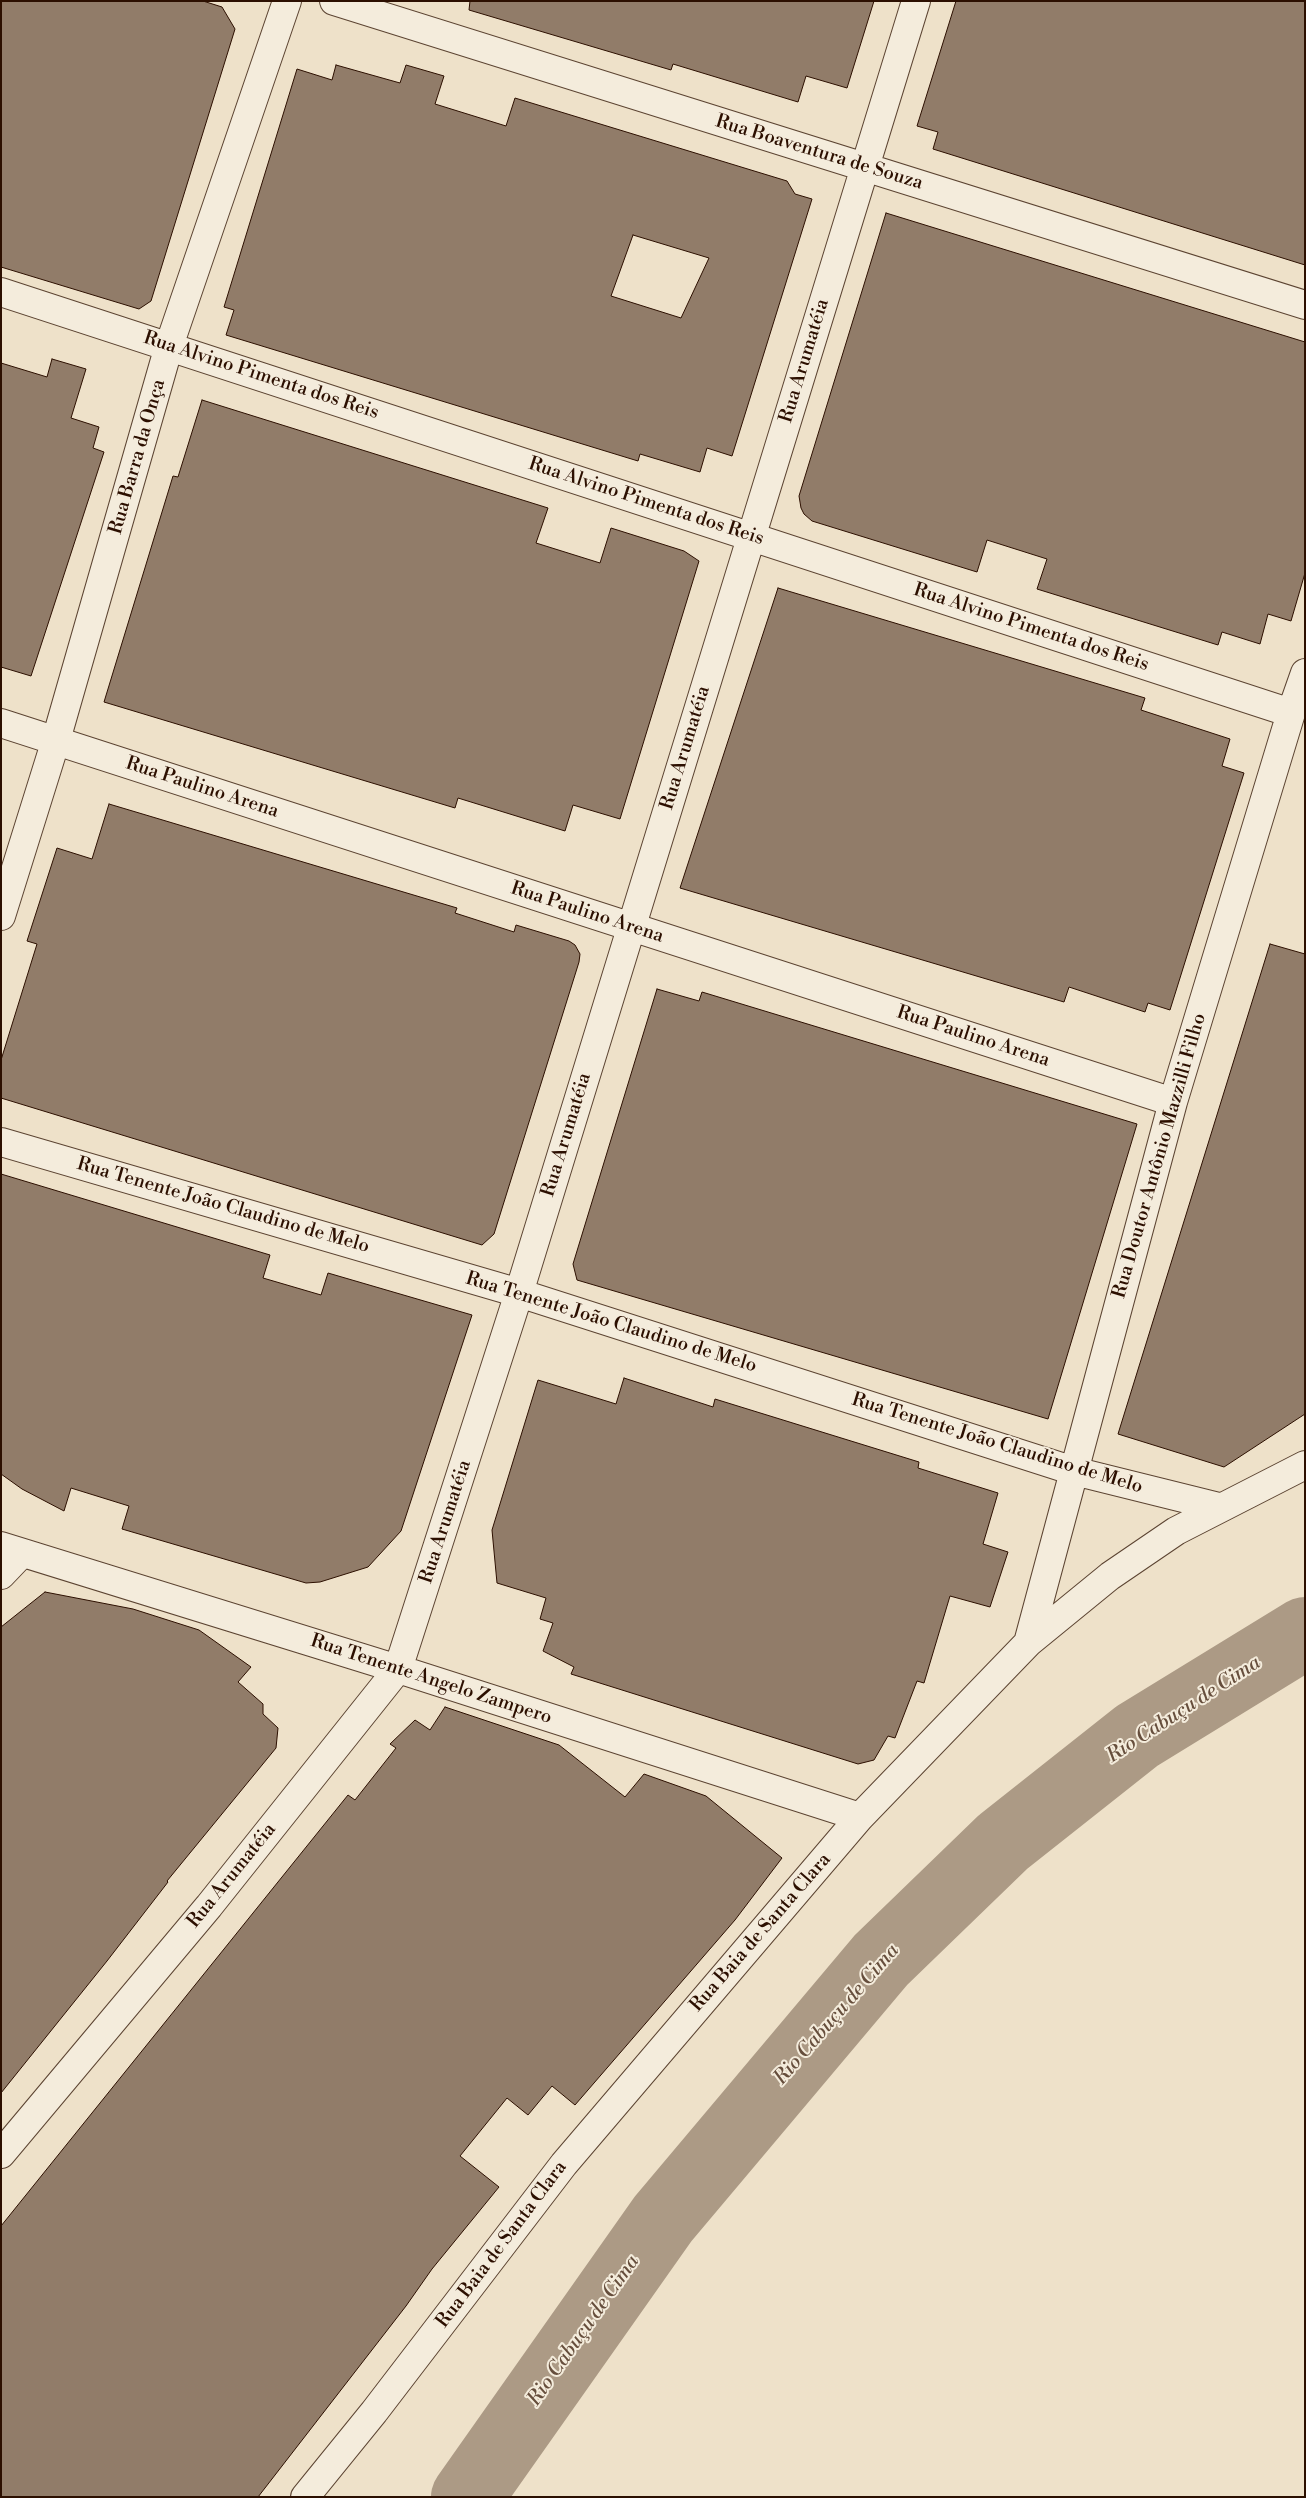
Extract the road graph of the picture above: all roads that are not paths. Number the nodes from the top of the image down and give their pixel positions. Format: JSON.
{"nodes":[{"id":1,"x":286,"y":1,"type":"edge"},
{"id":2,"x":334,"y":1,"type":"edge"},
{"id":3,"x":916,"y":1,"type":"edge"},
{"id":4,"x":864,"y":167,"type":"junction"},
{"id":5,"x":1,"y":292,"type":"edge"},
{"id":6,"x":1305,"y":305,"type":"edge"},
{"id":7,"x":169,"y":346,"type":"junction"},
{"id":8,"x":751,"y":537,"type":"junction"},
{"id":9,"x":1305,"y":673,"type":"edge"},
{"id":10,"x":1290,"y":713,"type":"junction"},
{"id":11,"x":1,"y":723,"type":"edge"},
{"id":12,"x":56,"y":740,"type":"junction"},
{"id":13,"x":1,"y":916,"type":"edge"},
{"id":14,"x":631,"y":927,"type":"junction"},
{"id":15,"x":1173,"y":1102,"type":"junction"},
{"id":16,"x":1,"y":1142,"type":"edge"},
{"id":17,"x":519,"y":1293,"type":"junction"},
{"id":18,"x":1305,"y":1465,"type":"edge"},
{"id":19,"x":1074,"y":1471,"type":"junction"},
{"id":20,"x":1219,"y":1507,"type":"junction"},
{"id":21,"x":11,"y":1550,"type":"edge"},
{"id":22,"x":1,"y":1575,"type":"edge"},
{"id":23,"x":1028,"y":1643,"type":"junction"},
{"id":24,"x":398,"y":1669,"type":"junction"},
{"id":25,"x":860,"y":1817,"type":"junction"},
{"id":26,"x":1,"y":2154,"type":"edge"},
{"id":27,"x":305,"y":2497,"type":"edge"}],
"edges":[{"from":1,"to":7,"type":"street","name":"Rua Barra da Onça"},
{"from":2,"to":4,"type":"street","name":"Rua Boaventura de Souza"},
{"from":3,"to":4,"type":"street","name":"Rua Arumatéia"},
{"from":4,"to":6,"type":"street","name":"Rua Boaventura de Souza"},
{"from":4,"to":8,"type":"street","name":"Rua Arumatéia"},
{"from":5,"to":7,"type":"street","name":"Rua Alvino Pimenta dos Reis"},
{"from":7,"to":8,"type":"street","name":"Rua Alvino Pimenta dos Reis"},
{"from":7,"to":12,"type":"street","name":"Rua Barra da Onça"},
{"from":8,"to":10,"type":"street","name":"Rua Alvino Pimenta dos Reis"},
{"from":8,"to":14,"type":"street","name":"Rua Arumatéia"},
{"from":9,"to":10,"type":"street","name":"Rua Doutor Antônio Mazzilli Filho"},
{"from":10,"to":15,"type":"street","name":"Rua Doutor Antônio Mazzilli Filho"},
{"from":11,"to":12,"type":"street","name":"Rua Paulino Arena"},
{"from":12,"to":13,"type":"street","name":"Rua Barra da Onça"},
{"from":12,"to":14,"type":"street","name":"Rua Paulino Arena"},
{"from":14,"to":15,"type":"street","name":"Rua Paulino Arena"},
{"from":14,"to":17,"type":"street","name":"Rua Arumatéia"},
{"from":15,"to":19,"type":"street","name":"Rua Doutor Antônio Mazzilli Filho"},
{"from":16,"to":17,"type":"street","name":"Rua Tenente João Claudino de Melo"},
{"from":17,"to":19,"type":"street","name":"Rua Tenente João Claudino de Melo"},
{"from":17,"to":24,"type":"street","name":"Rua Arumatéia"},
{"from":18,"to":20,"type":"street","name":"Rua Baia de Santa Clara"},
{"from":19,"to":20,"type":"street","name":"Rua Tenente João Claudino de Melo"},
{"from":19,"to":23,"type":"street","name":"Rua Doutor Antônio Mazzilli Filho"},
{"from":20,"to":23,"type":"street","name":"Rua Baia de Santa Clara"},
{"from":21,"to":22,"type":"street"},
{"from":21,"to":24,"type":"street","name":"Rua Tenente Angelo Zampero"},
{"from":23,"to":25,"type":"street","name":"Rua Baia de Santa Clara"},
{"from":24,"to":25,"type":"street","name":"Rua Tenente Angelo Zampero"},
{"from":24,"to":26,"type":"street","name":"Rua Arumatéia"},
{"from":25,"to":27,"type":"street","name":"Rua Baia de Santa Clara"}]}
